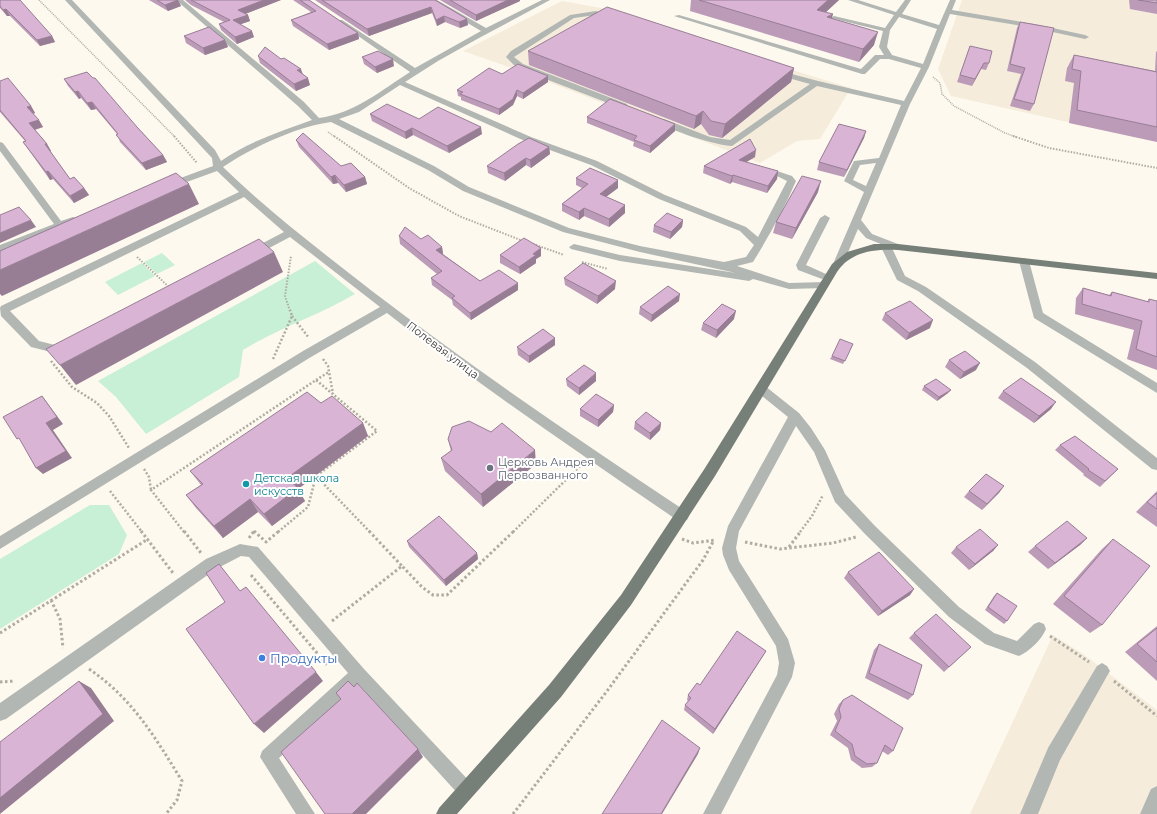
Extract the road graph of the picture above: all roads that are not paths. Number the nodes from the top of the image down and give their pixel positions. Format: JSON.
{"nodes":[{"id":1,"x":68,"y":0,"type":"edge"},
{"id":2,"x":179,"y":0,"type":"edge"},
{"id":3,"x":432,"y":0,"type":"edge"},
{"id":4,"x":547,"y":0,"type":"edge"},
{"id":5,"x":851,"y":0,"type":"edge"},
{"id":6,"x":908,"y":0,"type":"edge"},
{"id":7,"x":953,"y":0,"type":"edge"},
{"id":8,"x":949,"y":12,"type":"junction"},
{"id":9,"x":898,"y":14,"type":"junction"},
{"id":10,"x":677,"y":16,"type":"dead end"},
{"id":11,"x":334,"y":17,"type":"edge"},
{"id":12,"x":834,"y":18,"type":"edge"},
{"id":13,"x":618,"y":19,"type":"edge"},
{"id":14,"x":941,"y":28,"type":"junction"},
{"id":15,"x":888,"y":30,"type":"junction"},
{"id":16,"x":486,"y":31,"type":"junction"},
{"id":17,"x":1085,"y":37,"type":"dead end"},
{"id":18,"x":889,"y":57,"type":"junction"},
{"id":19,"x":924,"y":68,"type":"junction"},
{"id":20,"x":771,"y":70,"type":"edge"},
{"id":21,"x":416,"y":72,"type":"junction"},
{"id":22,"x":400,"y":82,"type":"junction"},
{"id":23,"x":816,"y":83,"type":"junction"},
{"id":24,"x":906,"y":104,"type":"junction"},
{"id":25,"x":629,"y":109,"type":"edge"},
{"id":26,"x":651,"y":117,"type":"edge"},
{"id":27,"x":332,"y":119,"type":"junction"},
{"id":28,"x":318,"y":121,"type":"junction"},
{"id":29,"x":0,"y":145,"type":"edge"},
{"id":30,"x":883,"y":160,"type":"junction"},
{"id":31,"x":218,"y":167,"type":"junction"},
{"id":32,"x":777,"y":174,"type":"edge"},
{"id":33,"x":160,"y":188,"type":"edge"},
{"id":34,"x":869,"y":191,"type":"junction"},
{"id":35,"x":244,"y":193,"type":"junction"},
{"id":36,"x":80,"y":218,"type":"edge"},
{"id":37,"x":824,"y":218,"type":"dead end"},
{"id":38,"x":856,"y":220,"type":"junction"},
{"id":39,"x":59,"y":225,"type":"junction"},
{"id":40,"x":291,"y":233,"type":"junction"},
{"id":41,"x":758,"y":244,"type":"junction"},
{"id":42,"x":574,"y":247,"type":"dead end"},
{"id":43,"x":892,"y":247,"type":"junction"},
{"id":44,"x":0,"y":249,"type":"edge"},
{"id":45,"x":241,"y":259,"type":"edge"},
{"id":46,"x":1024,"y":261,"type":"junction"},
{"id":47,"x":838,"y":264,"type":"junction"},
{"id":48,"x":721,"y":265,"type":"junction"},
{"id":49,"x":1157,"y":276,"type":"edge"},
{"id":50,"x":762,"y":279,"type":"junction"},
{"id":51,"x":823,"y":281,"type":"junction"},
{"id":52,"x":387,"y":308,"type":"junction"},
{"id":53,"x":69,"y":349,"type":"edge"},
{"id":54,"x":1157,"y":388,"type":"edge"},
{"id":55,"x":761,"y":389,"type":"junction"},
{"id":56,"x":795,"y":416,"type":"junction"},
{"id":57,"x":1157,"y":465,"type":"edge"},
{"id":58,"x":682,"y":516,"type":"junction"},
{"id":59,"x":0,"y":543,"type":"edge"},
{"id":60,"x":1039,"y":629,"type":"dead end"},
{"id":61,"x":1102,"y":672,"type":"dead end"},
{"id":62,"x":359,"y":674,"type":"junction"},
{"id":63,"x":0,"y":713,"type":"edge"},
{"id":64,"x":466,"y":790,"type":"junction"},
{"id":65,"x":1157,"y":795,"type":"edge"},
{"id":66,"x":306,"y":814,"type":"edge"},
{"id":67,"x":445,"y":814,"type":"edge"},
{"id":68,"x":712,"y":814,"type":"edge"},
{"id":69,"x":1029,"y":814,"type":"edge"},
{"id":70,"x":1149,"y":814,"type":"edge"}],
"edges":[{"from":1,"to":31,"type":"street","name":"Полевая улица"},
{"from":2,"to":28,"type":"street"},
{"from":3,"to":16,"type":"street"},
{"from":4,"to":16,"type":"street"},
{"from":5,"to":9,"type":"street"},
{"from":6,"to":9,"type":"street"},
{"from":7,"to":8,"type":"street"},
{"from":8,"to":14,"type":"street"},
{"from":8,"to":17,"type":"street"},
{"from":9,"to":14,"type":"street"},
{"from":9,"to":15,"type":"street"},
{"from":10,"to":18,"type":"street"},
{"from":11,"to":21,"type":"street"},
{"from":12,"to":15,"type":"street"},
{"from":13,"to":25,"type":"street"},
{"from":14,"to":19,"type":"street"},
{"from":15,"to":18,"type":"street"},
{"from":16,"to":21,"type":"street"},
{"from":18,"to":19,"type":"street"},
{"from":19,"to":24,"type":"street"},
{"from":20,"to":23,"type":"street"},
{"from":21,"to":22,"type":"street"},
{"from":22,"to":27,"type":"street"},
{"from":22,"to":41,"type":"street"},
{"from":23,"to":24,"type":"street"},
{"from":23,"to":26,"type":"street"},
{"from":24,"to":30,"type":"street"},
{"from":27,"to":28,"type":"street"},
{"from":27,"to":48,"type":"street"},
{"from":28,"to":31,"type":"street"},
{"from":29,"to":39,"type":"street"},
{"from":30,"to":34,"type":"street"},
{"from":30,"to":34,"type":"street"},
{"from":31,"to":33,"type":"street"},
{"from":31,"to":35,"type":"street","name":"Полевая улица"},
{"from":32,"to":41,"type":"street"},
{"from":34,"to":38,"type":"street"},
{"from":35,"to":40,"type":"street","name":"Полевая улица"},
{"from":35,"to":53,"type":"street"},
{"from":36,"to":39,"type":"street"},
{"from":37,"to":51,"type":"street"},
{"from":38,"to":43,"type":"street"},
{"from":38,"to":47,"type":"street"},
{"from":39,"to":44,"type":"street"},
{"from":40,"to":45,"type":"street"},
{"from":40,"to":52,"type":"street","name":"Полевая улица"},
{"from":41,"to":48,"type":"street"},
{"from":42,"to":50,"type":"street"},
{"from":43,"to":46,"type":"main road"},
{"from":43,"to":47,"type":"main road"},
{"from":43,"to":57,"type":"street"},
{"from":46,"to":49,"type":"main road"},
{"from":46,"to":54,"type":"street"},
{"from":47,"to":51,"type":"main road"},
{"from":48,"to":50,"type":"street"},
{"from":50,"to":51,"type":"street"},
{"from":51,"to":55,"type":"main road"},
{"from":52,"to":58,"type":"street","name":"Полевая улица"},
{"from":52,"to":59,"type":"street"},
{"from":55,"to":56,"type":"street"},
{"from":55,"to":58,"type":"main road"},
{"from":56,"to":60,"type":"street"},
{"from":56,"to":68,"type":"street"},
{"from":58,"to":64,"type":"main road"},
{"from":61,"to":69,"type":"street"},
{"from":62,"to":63,"type":"street"},
{"from":62,"to":64,"type":"street"},
{"from":62,"to":66,"type":"street"},
{"from":64,"to":67,"type":"main road"},
{"from":65,"to":70,"type":"street"}]}
